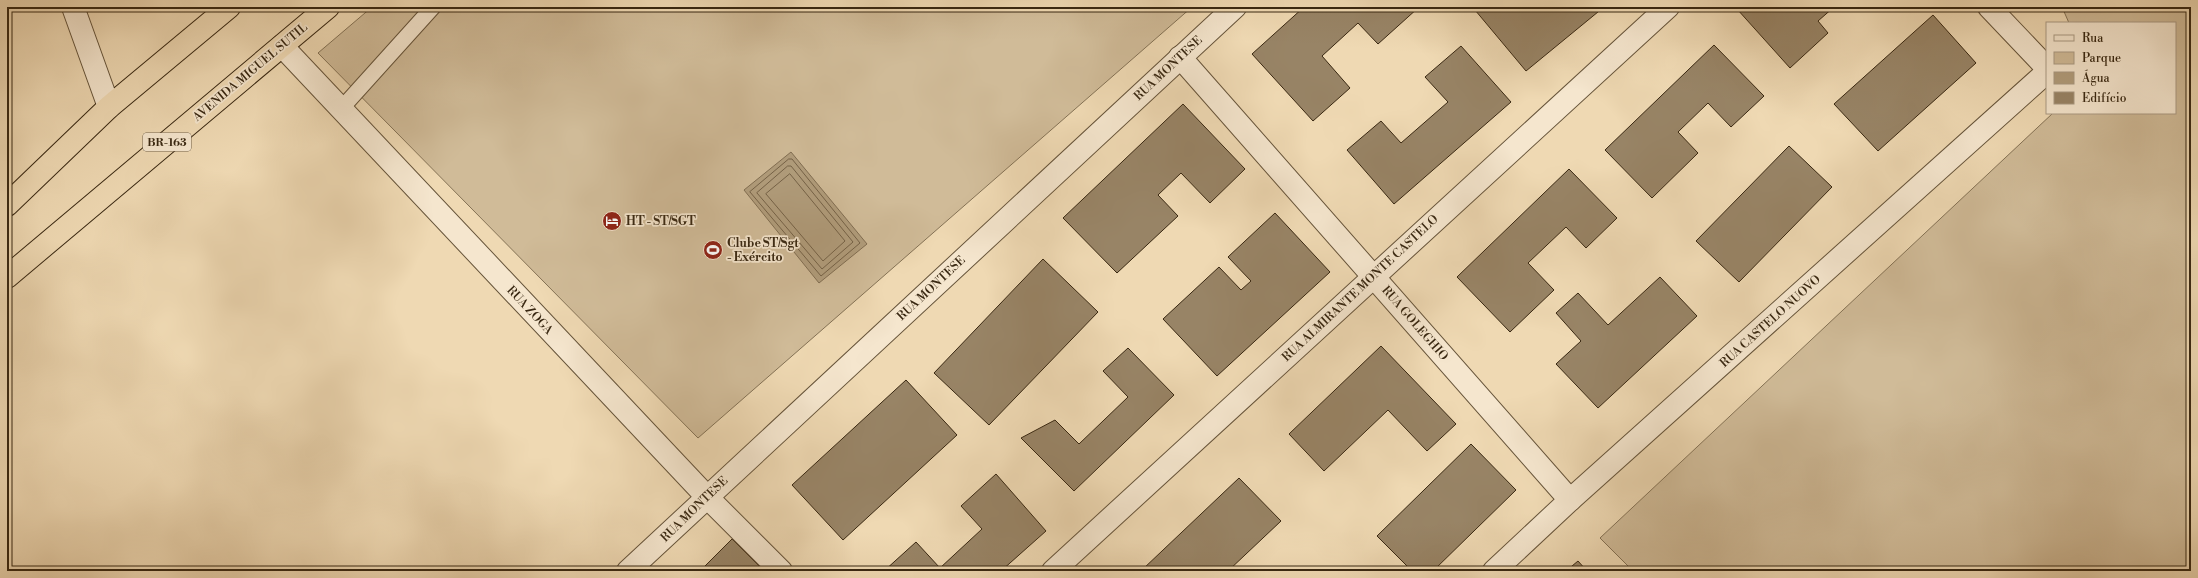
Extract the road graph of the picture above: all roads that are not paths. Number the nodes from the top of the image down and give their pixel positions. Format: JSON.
{"nodes":[{"id":1,"x":73,"y":7,"type":"edge"},
{"id":2,"x":229,"y":7,"type":"edge"},
{"id":3,"x":328,"y":7,"type":"edge"},
{"id":4,"x":433,"y":7,"type":"edge"},
{"id":5,"x":1235,"y":7,"type":"edge"},
{"id":6,"x":1668,"y":7,"type":"edge"},
{"id":7,"x":1989,"y":7,"type":"edge"},
{"id":8,"x":282,"y":46,"type":"junction"},
{"id":9,"x":1180,"y":57,"type":"junction"},
{"id":10,"x":2046,"y":67,"type":"edge"},
{"id":11,"x":2046,"y":73,"type":"edge"},
{"id":12,"x":109,"y":107,"type":"junction"},
{"id":13,"x":341,"y":109,"type":"junction"},
{"id":14,"x":7,"y":205,"type":"edge"},
{"id":15,"x":1373,"y":276,"type":"junction"},
{"id":16,"x":7,"y":277,"type":"edge"},
{"id":17,"x":708,"y":498,"type":"junction"},
{"id":18,"x":1570,"y":500,"type":"junction"},
{"id":19,"x":628,"y":571,"type":"edge"},
{"id":20,"x":781,"y":571,"type":"edge"},
{"id":21,"x":1053,"y":571,"type":"edge"},
{"id":22,"x":1494,"y":571,"type":"edge"}],
"edges":[{"from":1,"to":12,"type":"street"},
{"from":2,"to":12,"type":"highway"},
{"from":3,"to":8,"type":"highway","name":"AVENIDA MIGUEL SUTIL","number":"BR-163"},
{"from":4,"to":13,"type":"lane"},
{"from":5,"to":9,"type":"street","name":"RUA MONTESE"},
{"from":6,"to":15,"type":"street","name":"RUA ALMIRANTE MONTE CASTELO"},
{"from":7,"to":10,"type":"street"},
{"from":8,"to":13,"type":"street","name":"RUA ZOGA"},
{"from":8,"to":16,"type":"highway","name":"AVENIDA MIGUEL SUTIL","number":"BR-163"},
{"from":9,"to":15,"type":"street","name":"RUA GOLEGHIO"},
{"from":9,"to":17,"type":"street","name":"RUA MONTESE"},
{"from":11,"to":18,"type":"street","name":"RUA CASTELO NUOVO"},
{"from":12,"to":14,"type":"highway"},
{"from":13,"to":17,"type":"street","name":"RUA ZOGA"},
{"from":15,"to":18,"type":"street","name":"RUA GOLEGHIO"},
{"from":15,"to":21,"type":"street","name":"RUA ALMIRANTE MONTE CASTELO"},
{"from":17,"to":19,"type":"street","name":"RUA MONTESE"},
{"from":17,"to":20,"type":"street","name":"RUA ZOGA"},
{"from":18,"to":22,"type":"street","name":"RUA CASTELO NUOVO"}]}
